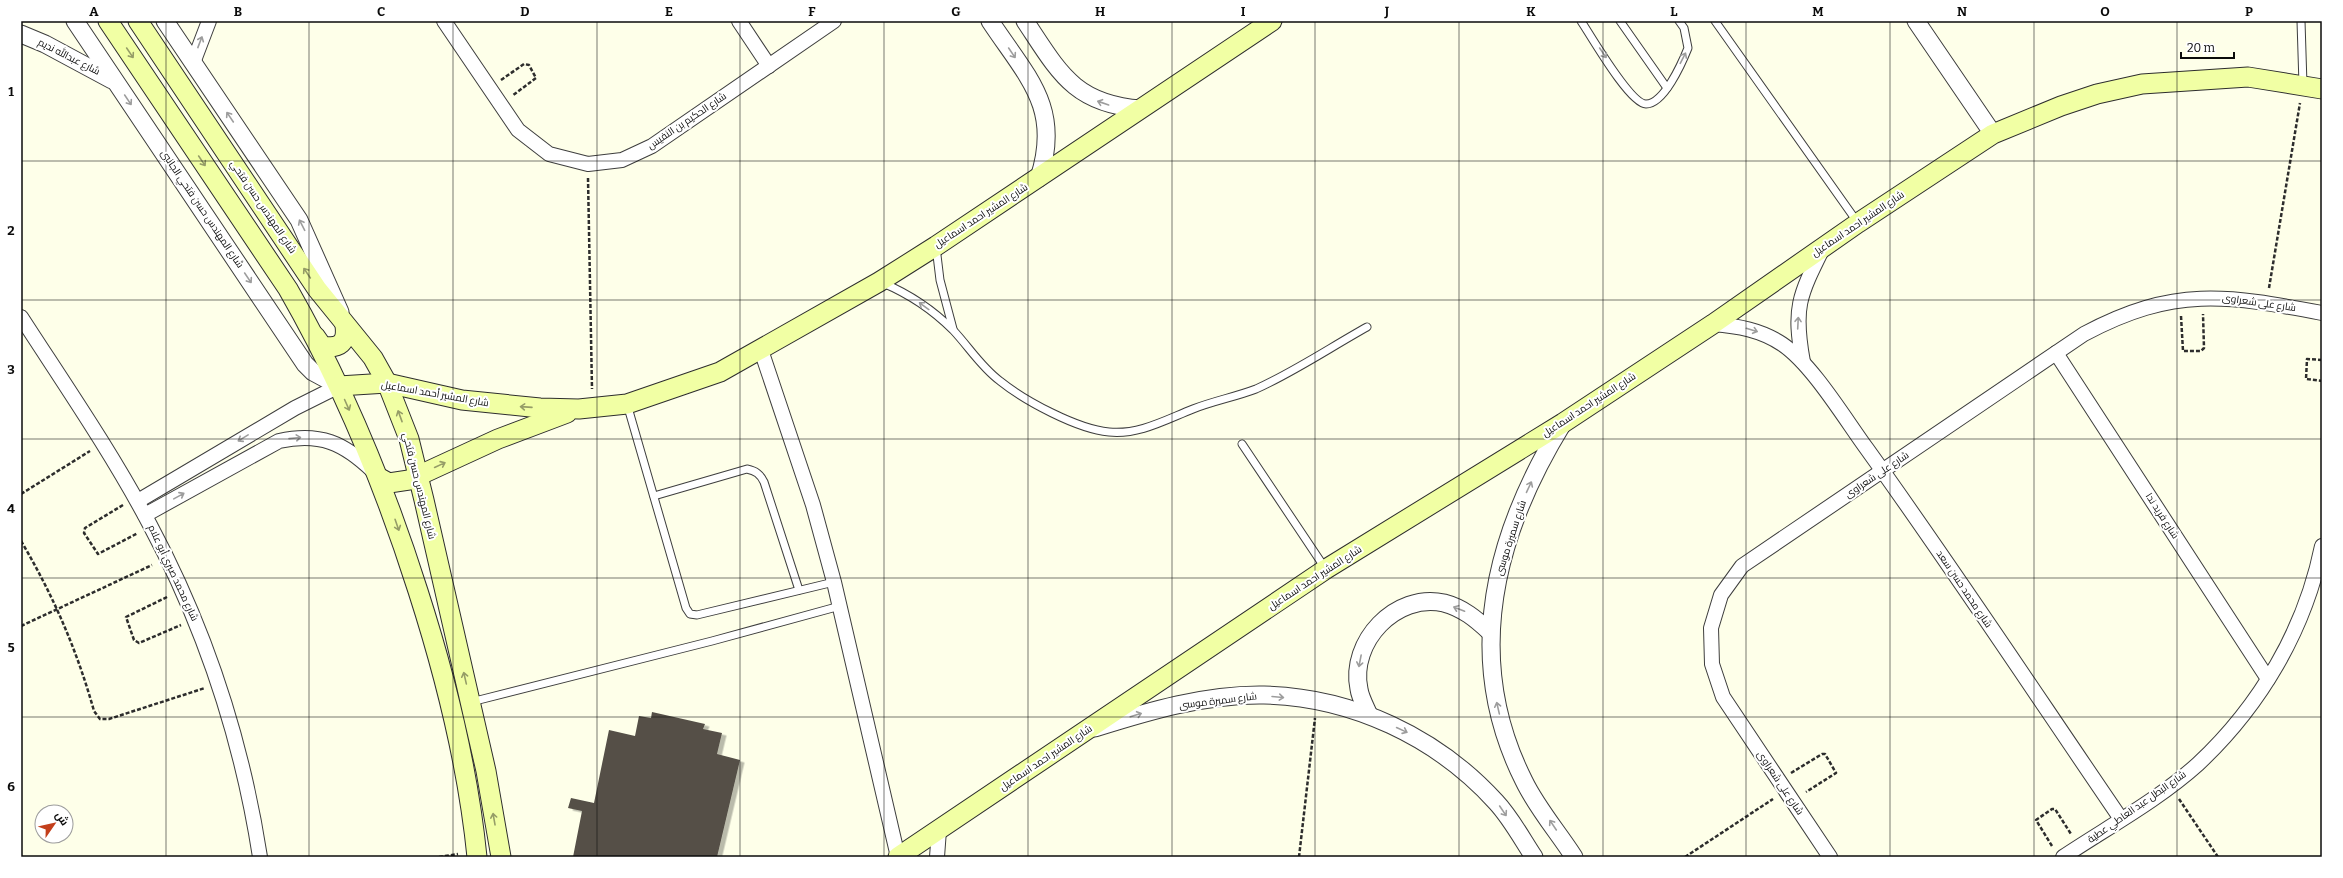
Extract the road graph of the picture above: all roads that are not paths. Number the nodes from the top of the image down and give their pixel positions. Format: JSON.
{"nodes":[{"id":1,"x":75,"y":21,"type":"edge"},
{"id":2,"x":108,"y":21,"type":"edge"},
{"id":3,"x":138,"y":21,"type":"edge"},
{"id":4,"x":165,"y":21,"type":"edge"},
{"id":5,"x":209,"y":21,"type":"edge"},
{"id":6,"x":444,"y":21,"type":"edge"},
{"id":7,"x":739,"y":21,"type":"edge"},
{"id":8,"x":834,"y":21,"type":"edge"},
{"id":9,"x":990,"y":21,"type":"edge"},
{"id":10,"x":1025,"y":21,"type":"edge"},
{"id":11,"x":1272,"y":21,"type":"edge"},
{"id":12,"x":1581,"y":21,"type":"edge"},
{"id":13,"x":1620,"y":21,"type":"edge"},
{"id":14,"x":1679,"y":21,"type":"edge"},
{"id":15,"x":1715,"y":21,"type":"edge"},
{"id":16,"x":1916,"y":21,"type":"edge"},
{"id":17,"x":2301,"y":21,"type":"edge"},
{"id":18,"x":21,"y":34,"type":"edge"},
{"id":19,"x":193,"y":63,"type":"junction"},
{"id":20,"x":769,"y":66,"type":"junction"},
{"id":21,"x":116,"y":82,"type":"junction"},
{"id":22,"x":2303,"y":85,"type":"junction"},
{"id":23,"x":1667,"y":88,"type":"junction"},
{"id":24,"x":2322,"y":89,"type":"edge"},
{"id":25,"x":1141,"y":109,"type":"junction"},
{"id":26,"x":1993,"y":134,"type":"junction"},
{"id":27,"x":1039,"y":178,"type":"junction"},
{"id":28,"x":1858,"y":223,"type":"junction"},
{"id":29,"x":936,"y":246,"type":"junction"},
{"id":30,"x":1823,"y":248,"type":"junction"},
{"id":31,"x":879,"y":282,"type":"junction"},
{"id":32,"x":2322,"y":313,"type":"edge"},
{"id":33,"x":21,"y":317,"type":"edge"},
{"id":34,"x":1713,"y":324,"type":"junction"},
{"id":35,"x":345,"y":325,"type":"junction"},
{"id":36,"x":1367,"y":327,"type":"dead end"},
{"id":37,"x":953,"y":331,"type":"junction"},
{"id":38,"x":315,"y":336,"type":"junction"},
{"id":39,"x":761,"y":350,"type":"junction"},
{"id":40,"x":2056,"y":353,"type":"junction"},
{"id":41,"x":1803,"y":362,"type":"junction"},
{"id":42,"x":387,"y":383,"type":"junction"},
{"id":43,"x":339,"y":386,"type":"junction"},
{"id":44,"x":677,"y":388,"type":"joint"},
{"id":45,"x":627,"y":404,"type":"junction"},
{"id":46,"x":586,"y":408,"type":"junction"},
{"id":47,"x":1564,"y":423,"type":"junction"},
{"id":48,"x":1242,"y":444,"type":"dead end"},
{"id":49,"x":1882,"y":471,"type":"junction"},
{"id":50,"x":418,"y":475,"type":"junction"},
{"id":51,"x":378,"y":477,"type":"junction"},
{"id":52,"x":654,"y":496,"type":"junction"},
{"id":53,"x":136,"y":499,"type":"junction"},
{"id":54,"x":148,"y":521,"type":"junction"},
{"id":55,"x":433,"y":544,"type":"junction"},
{"id":56,"x":2322,"y":546,"type":"edge"},
{"id":57,"x":404,"y":547,"type":"junction"},
{"id":58,"x":1326,"y":569,"type":"junction"},
{"id":59,"x":834,"y":582,"type":"junction"},
{"id":60,"x":799,"y":590,"type":"junction"},
{"id":61,"x":840,"y":606,"type":"junction"},
{"id":62,"x":1490,"y":632,"type":"junction"},
{"id":63,"x":2268,"y":679,"type":"junction"},
{"id":64,"x":471,"y":702,"type":"junction"},
{"id":65,"x":1369,"y":714,"type":"junction"},
{"id":66,"x":1085,"y":731,"type":"junction"},
{"id":67,"x":2121,"y":819,"type":"junction"},
{"id":68,"x":939,"y":830,"type":"junction"},
{"id":69,"x":2060,"y":854,"type":"edge"},
{"id":70,"x":260,"y":857,"type":"edge"},
{"id":71,"x":477,"y":857,"type":"edge"},
{"id":72,"x":501,"y":857,"type":"edge"},
{"id":73,"x":898,"y":857,"type":"edge"},
{"id":74,"x":937,"y":857,"type":"edge"},
{"id":75,"x":1534,"y":857,"type":"edge"},
{"id":76,"x":1574,"y":857,"type":"edge"},
{"id":77,"x":1830,"y":857,"type":"edge"}],
"edges":[{"from":1,"to":21,"type":"street","name":"شارع المهندس حسن فتحي الجانبى"},
{"from":2,"to":38,"type":"main road","one_way":true},
{"from":35,"to":3,"type":"main road","name":"شارع المهندس حسن فتحي","one_way":true},
{"from":4,"to":19,"type":"street"},
{"from":19,"to":5,"type":"street","one_way":true},
{"from":6,"to":20,"type":"street","name":"شارع الحكيم بن النفيس"},
{"from":7,"to":20,"type":"street"},
{"from":8,"to":20,"type":"street","name":"شارع الحكيم بن النفيس"},
{"from":9,"to":27,"type":"street","one_way":true},
{"from":25,"to":10,"type":"street","one_way":true},
{"from":11,"to":25,"type":"main road","name":"شارع المشير احمد اسماعيل"},
{"from":12,"to":23,"type":"lane","one_way":true},
{"from":13,"to":23,"type":"lane"},
{"from":23,"to":14,"type":"lane","one_way":true},
{"from":15,"to":28,"type":"lane"},
{"from":16,"to":26,"type":"street"},
{"from":17,"to":22,"type":"lane"},
{"from":18,"to":21,"type":"street","name":"شارع عبدالله نديم"},
{"from":35,"to":19,"type":"street","one_way":true},
{"from":21,"to":43,"type":"street","name":"شارع المهندس حسن فتحي الجانبى","one_way":true},
{"from":22,"to":24,"type":"main road","name":"شارع المشير احمد اسماعيل"},
{"from":22,"to":26,"type":"main road","name":"شارع المشير احمد اسماعيل"},
{"from":25,"to":27,"type":"main road","name":"شارع المشير احمد اسماعيل"},
{"from":26,"to":28,"type":"main road","name":"شارع المشير احمد اسماعيل"},
{"from":27,"to":29,"type":"main road","name":"شارع المشير احمد اسماعيل"},
{"from":28,"to":30,"type":"main road","name":"شارع المشير احمد اسماعيل"},
{"from":29,"to":31,"type":"main road","name":"شارع المشير احمد اسماعيل"},
{"from":29,"to":37,"type":"lane"},
{"from":30,"to":34,"type":"main road","name":"شارع المشير احمد اسماعيل"},
{"from":41,"to":30,"type":"street","name":"شارع محمد حسن سعد","one_way":true},
{"from":37,"to":31,"type":"lane","one_way":true},
{"from":31,"to":39,"type":"main road","name":"شارع المشير احمد اسماعيل"},
{"from":32,"to":40,"type":"street","name":"شارع على شعراوى"},
{"from":33,"to":53,"type":"street","name":"شارع محمد صبري أبو علام"},
{"from":34,"to":41,"type":"street","name":"شارع محمد حسن سعد","one_way":true},
{"from":34,"to":47,"type":"main road","name":"شارع المشير احمد اسماعيل"},
{"from":35,"to":38,"type":"main road"},
{"from":35,"to":42,"type":"main road","name":"شارع المهندس حسن فتحي"},
{"from":36,"to":37,"type":"lane"},
{"from":38,"to":43,"type":"main road"},
{"from":39,"to":44,"type":"main road","name":"شارع المشير احمد اسماعيل"},
{"from":39,"to":59,"type":"street"},
{"from":40,"to":49,"type":"street","name":"شارع على شعراوى"},
{"from":40,"to":63,"type":"street","name":"شارع فريد ندا"},
{"from":41,"to":49,"type":"street","name":"شارع محمد حسن سعد"},
{"from":42,"to":43,"type":"main road","name":"شارع المشير أحمد اسماعيل"},
{"from":46,"to":42,"type":"main road","name":"شارع المشير أحمد اسماعيل","one_way":true},
{"from":50,"to":42,"type":"main road","name":"شارع المهندس حسن فتحي","one_way":true},
{"from":43,"to":51,"type":"main road","one_way":true},
{"from":43,"to":53,"type":"street","one_way":true},
{"from":44,"to":45,"type":"main road","name":"شارع المشير أحمد اسماعيل"},
{"from":45,"to":46,"type":"main road","name":"شارع المشير أحمد اسماعيل"},
{"from":45,"to":52,"type":"lane"},
{"from":50,"to":46,"type":"main road","name":"شارع المشير أحمد اسماعيل","one_way":true},
{"from":47,"to":58,"type":"main road","name":"شارع المشير احمد اسماعيل"},
{"from":62,"to":47,"type":"street","name":"شارع سميرة موسى","one_way":true},
{"from":48,"to":58,"type":"lane"},
{"from":49,"to":67,"type":"street","name":"شارع محمد حسن سعد"},
{"from":49,"to":77,"type":"street","name":"شارع على شعراوى"},
{"from":50,"to":51,"type":"main road","name":"شارع المشير أحمد اسماعيل"},
{"from":50,"to":55,"type":"main road","name":"شارع المهندس حسن فتحي"},
{"from":54,"to":51,"type":"street","one_way":true},
{"from":51,"to":57,"type":"main road","one_way":true},
{"from":52,"to":60,"type":"lane"},
{"from":52,"to":60,"type":"lane"},
{"from":53,"to":54,"type":"street","name":"شارع محمد صبري أبو علام"},
{"from":54,"to":70,"type":"street","name":"شارع محمد صبري أبو علام"},
{"from":55,"to":57,"type":"main road"},
{"from":64,"to":55,"type":"main road","name":"شارع المهندس حسن فتحي","one_way":true},
{"from":56,"to":63,"type":"street","name":"شارع البطل عبد العاطي عطية"},
{"from":57,"to":71,"type":"main road"},
{"from":58,"to":66,"type":"main road","name":"شارع المشير احمد اسماعيل"},
{"from":59,"to":60,"type":"lane"},
{"from":59,"to":61,"type":"street"},
{"from":61,"to":64,"type":"lane"},
{"from":61,"to":73,"type":"street"},
{"from":62,"to":65,"type":"street","one_way":true},
{"from":76,"to":62,"type":"street","name":"شارع سميرة موسى","one_way":true},
{"from":63,"to":67,"type":"street","name":"شارع البطل عبد العاطي عطية"},
{"from":72,"to":64,"type":"main road","name":"شارع المهندس حسن فتحي","one_way":true},
{"from":66,"to":65,"type":"street","name":"شارع سميرة موسى","one_way":true},
{"from":65,"to":75,"type":"street","name":"شارع سميرة موسى","one_way":true},
{"from":66,"to":68,"type":"main road","name":"شارع المشير احمد اسماعيل"},
{"from":67,"to":69,"type":"street","name":"شارع البطل عبد العاطي عطية"},
{"from":68,"to":73,"type":"main road","name":"شارع المشير احمد اسماعيل"},
{"from":68,"to":74,"type":"street"}]}
